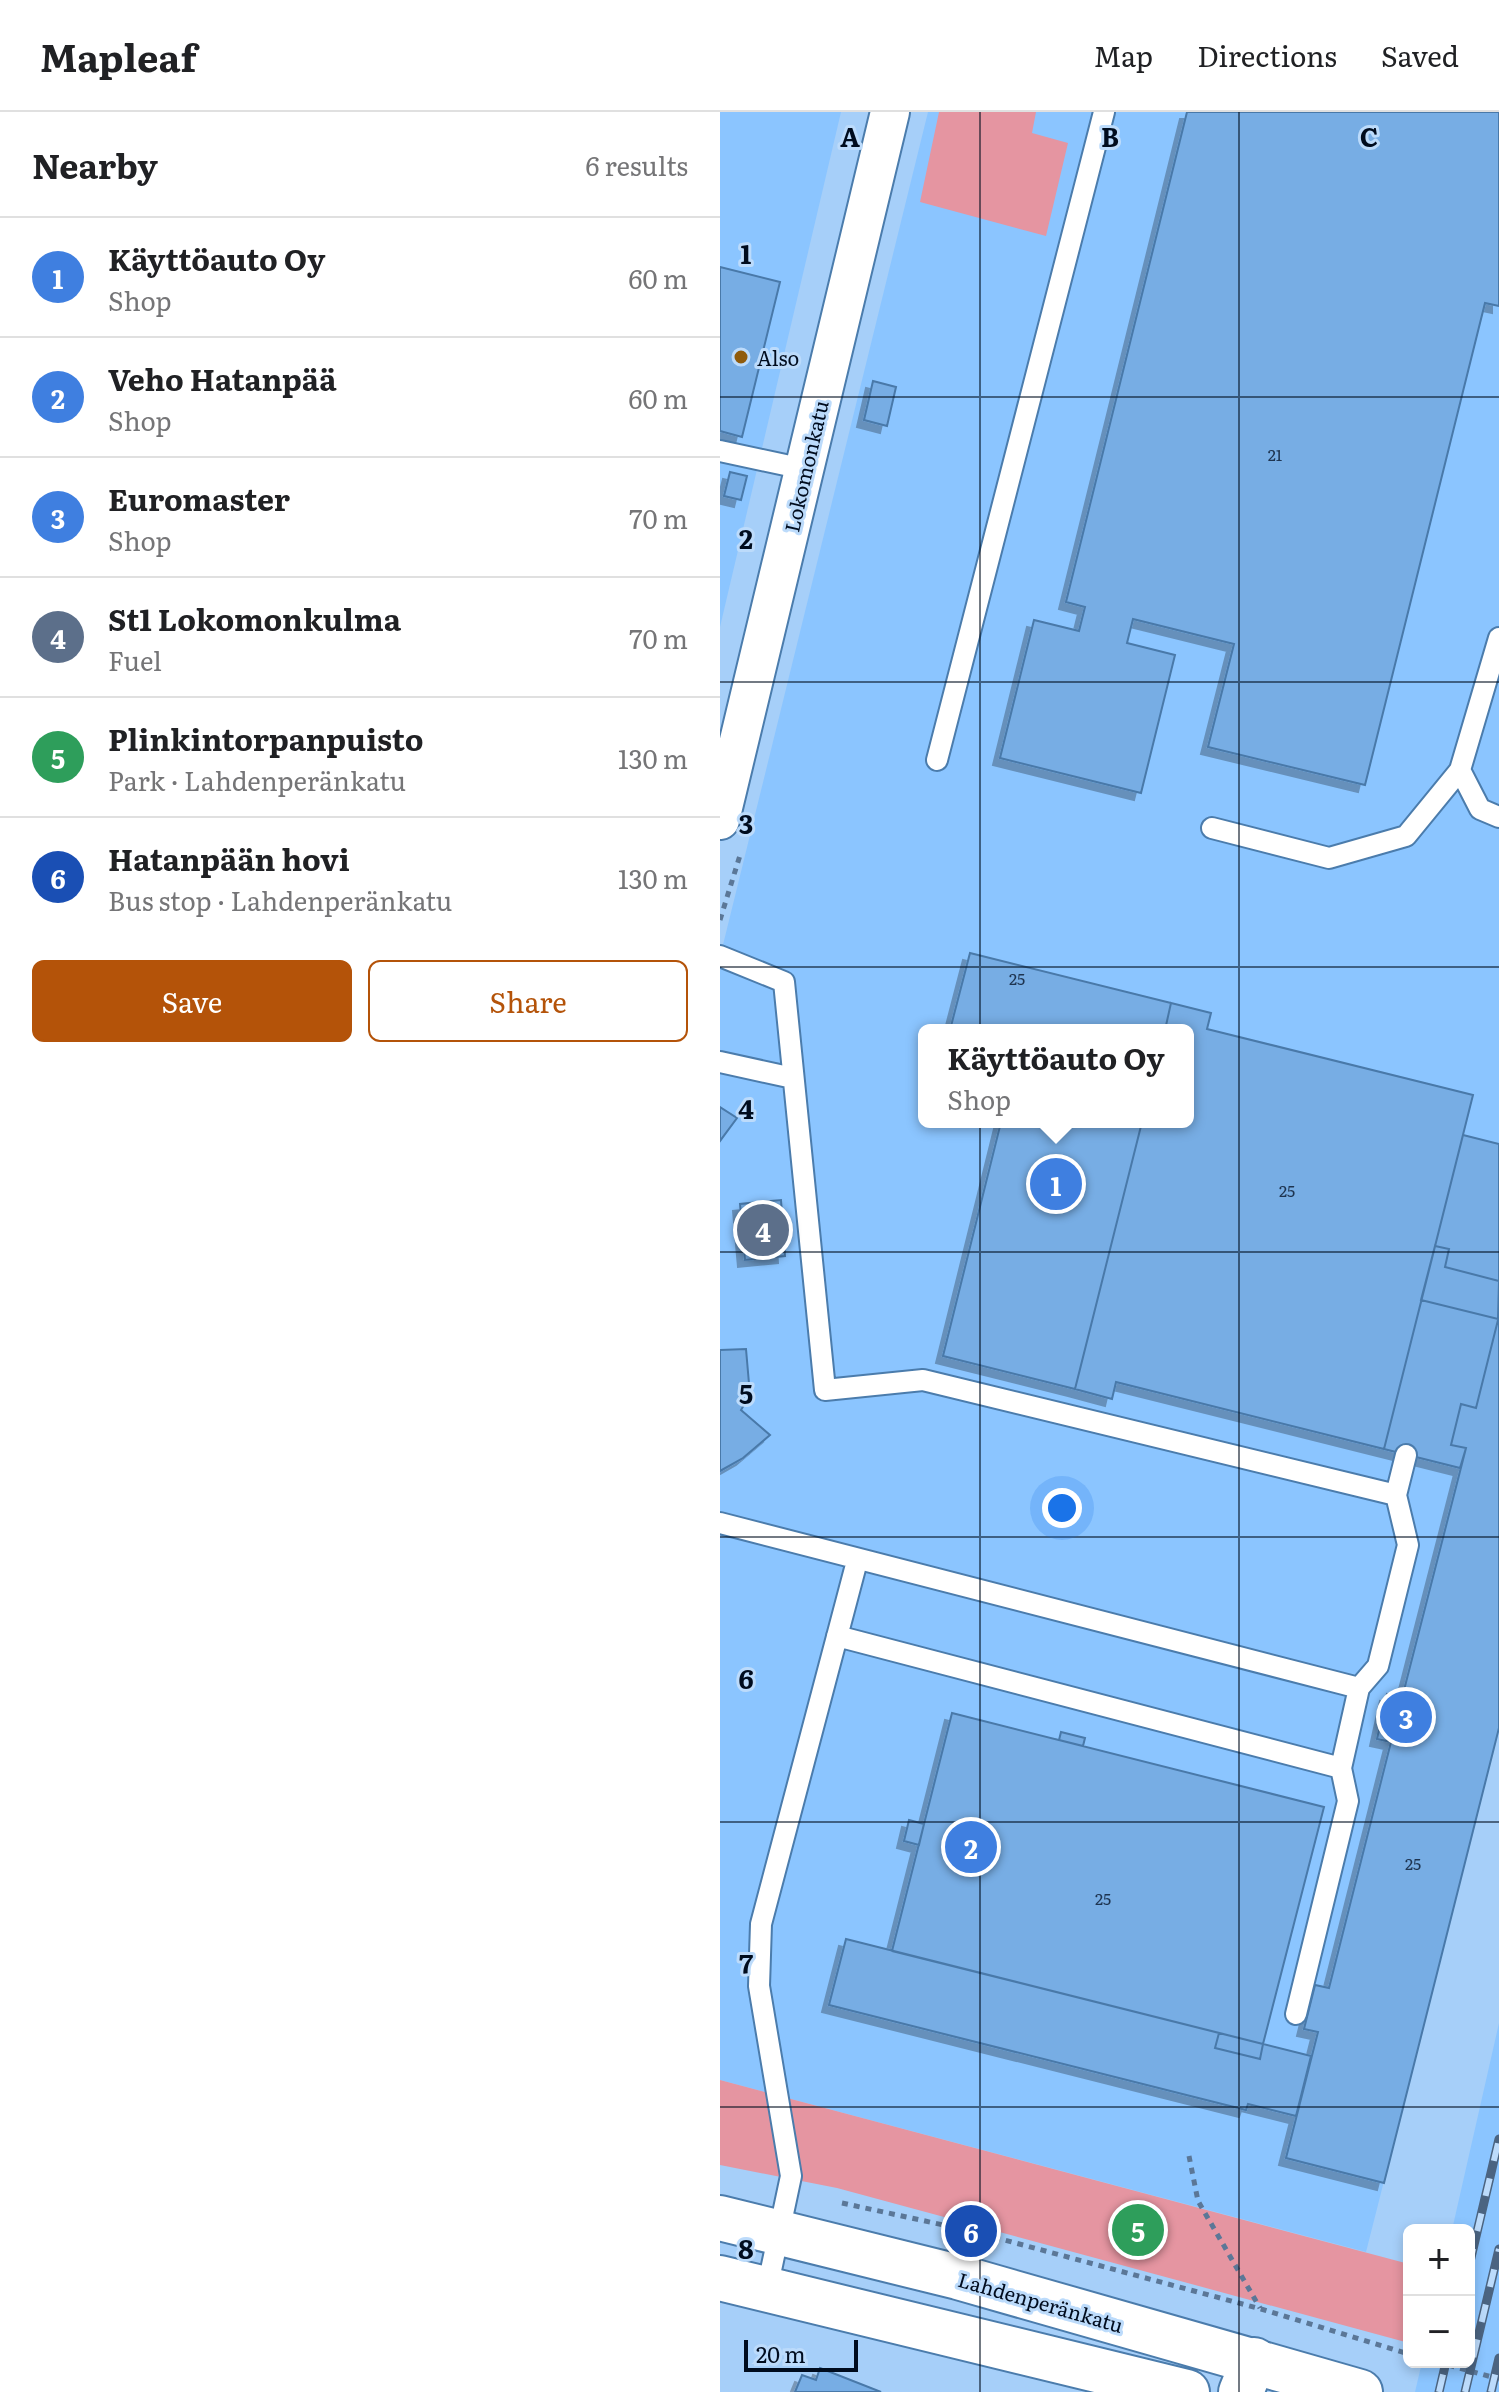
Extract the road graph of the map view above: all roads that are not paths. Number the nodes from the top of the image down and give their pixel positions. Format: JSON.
{"nodes":[{"id":1,"x":890,"y":112,"type":"edge"},
{"id":2,"x":1104,"y":112,"type":"edge"},
{"id":3,"x":720,"y":451,"type":"edge"},
{"id":4,"x":804,"y":469,"type":"junction"},
{"id":5,"x":1499,"y":638,"type":"edge"},
{"id":6,"x":937,"y":760,"type":"dead end"},
{"id":7,"x":1460,"y":770,"type":"junction"},
{"id":8,"x":1499,"y":817,"type":"edge"},
{"id":9,"x":720,"y":820,"type":"edge"},
{"id":10,"x":1212,"y":828,"type":"dead end"},
{"id":11,"x":720,"y":956,"type":"edge"},
{"id":12,"x":720,"y":1062,"type":"edge"},
{"id":13,"x":793,"y":1078,"type":"junction"},
{"id":14,"x":1406,"y":1455,"type":"dead end"},
{"id":15,"x":1396,"y":1495,"type":"junction"},
{"id":16,"x":720,"y":1523,"type":"edge"},
{"id":17,"x":857,"y":1561,"type":"junction"},
{"id":18,"x":837,"y":1636,"type":"junction"},
{"id":19,"x":1359,"y":1688,"type":"junction"},
{"id":20,"x":1341,"y":1768,"type":"junction"},
{"id":21,"x":1296,"y":2014,"type":"dead end"},
{"id":22,"x":720,"y":2218,"type":"edge"},
{"id":23,"x":780,"y":2232,"type":"junction"},
{"id":24,"x":720,"y":2278,"type":"edge"},
{"id":25,"x":767,"y":2289,"type":"junction"},
{"id":26,"x":1248,"y":2376,"type":"edge"},
{"id":27,"x":1187,"y":2392,"type":"edge"},
{"id":28,"x":1360,"y":2392,"type":"edge"}],
"edges":[{"from":1,"to":4,"type":"street","name":"Lokomonkatu"},
{"from":2,"to":6,"type":"lane"},
{"from":3,"to":4,"type":"lane"},
{"from":4,"to":9,"type":"street","name":"Lokomonkatu"},
{"from":5,"to":7,"type":"lane"},
{"from":7,"to":8,"type":"lane"},
{"from":7,"to":10,"type":"lane"},
{"from":11,"to":13,"type":"lane"},
{"from":12,"to":13,"type":"lane"},
{"from":13,"to":15,"type":"lane"},
{"from":14,"to":15,"type":"lane"},
{"from":15,"to":19,"type":"lane"},
{"from":16,"to":17,"type":"lane"},
{"from":17,"to":18,"type":"lane"},
{"from":17,"to":19,"type":"lane"},
{"from":18,"to":20,"type":"lane"},
{"from":18,"to":23,"type":"lane"},
{"from":19,"to":20,"type":"lane"},
{"from":20,"to":21,"type":"lane"},
{"from":22,"to":23,"type":"main road","name":"Lahdenperänkatu"},
{"from":23,"to":25,"type":"lane"},
{"from":23,"to":26,"type":"main road","name":"Lahdenperänkatu"},
{"from":24,"to":25,"type":"main road"},
{"from":25,"to":27,"type":"main road"},
{"from":26,"to":28,"type":"main road","name":"Lahdenperänkatu"}]}
